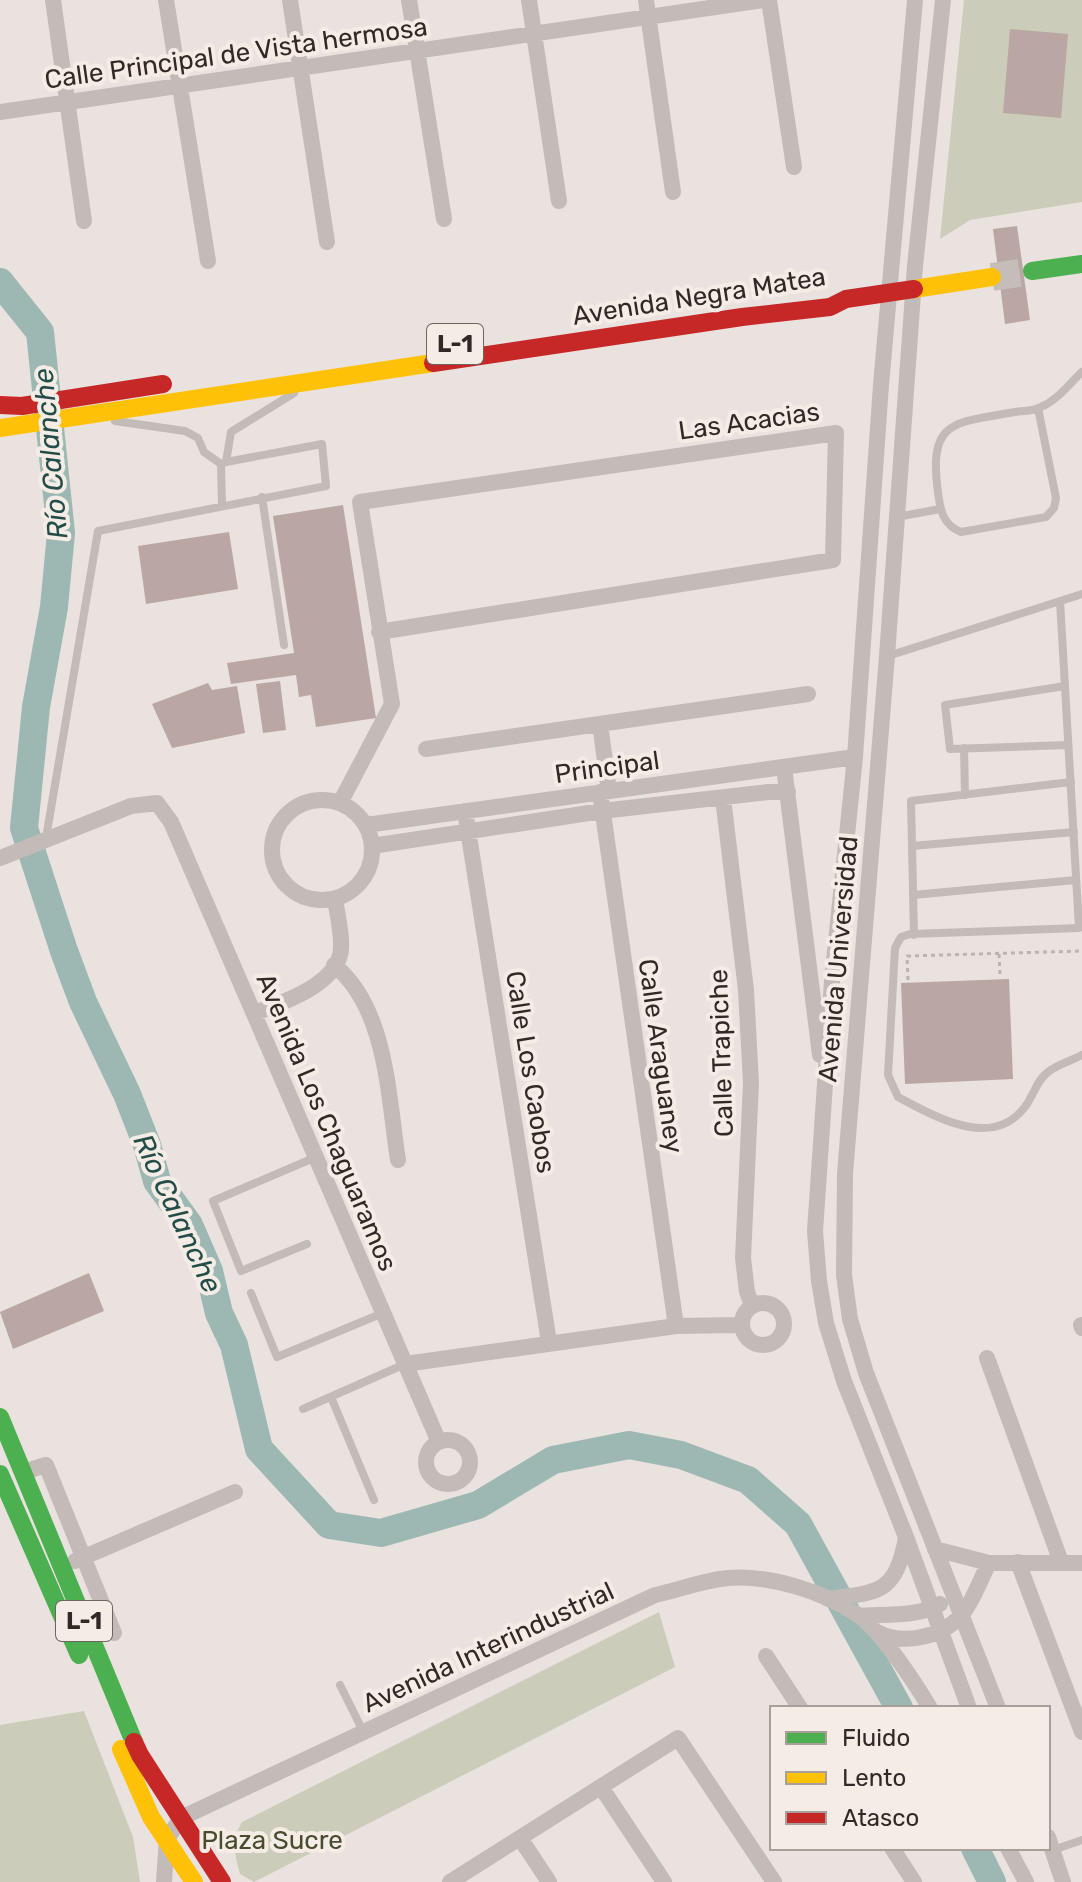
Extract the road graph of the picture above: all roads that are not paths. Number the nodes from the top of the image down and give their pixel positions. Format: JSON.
{"nodes":[{"id":1,"x":53,"y":0,"type":"edge"},
{"id":2,"x":166,"y":0,"type":"edge"},
{"id":3,"x":290,"y":0,"type":"edge"},
{"id":4,"x":409,"y":0,"type":"edge"},
{"id":5,"x":529,"y":0,"type":"edge"},
{"id":6,"x":767,"y":0,"type":"edge"},
{"id":7,"x":915,"y":0,"type":"edge"},
{"id":8,"x":943,"y":0,"type":"edge"},
{"id":9,"x":647,"y":8,"type":"edge"},
{"id":10,"x":533,"y":34,"type":"junction"},
{"id":11,"x":416,"y":51,"type":"junction"},
{"id":12,"x":302,"y":67,"type":"junction"},
{"id":13,"x":180,"y":85,"type":"junction"},
{"id":14,"x":66,"y":102,"type":"junction"},
{"id":15,"x":0,"y":112,"type":"edge"},
{"id":16,"x":794,"y":167,"type":"dead end"},
{"id":17,"x":673,"y":192,"type":"dead end"},
{"id":18,"x":559,"y":201,"type":"dead end"},
{"id":19,"x":444,"y":219,"type":"dead end"},
{"id":20,"x":84,"y":221,"type":"dead end"},
{"id":21,"x":327,"y":242,"type":"dead end"},
{"id":22,"x":208,"y":261,"type":"dead end"},
{"id":23,"x":1082,"y":264,"type":"edge"},
{"id":24,"x":1032,"y":271,"type":"tunnel mouth"},
{"id":25,"x":992,"y":277,"type":"tunnel mouth"},
{"id":26,"x":914,"y":289,"type":"junction"},
{"id":27,"x":891,"y":292,"type":"junction"},
{"id":28,"x":846,"y":299,"type":"junction"},
{"id":29,"x":1082,"y":372,"type":"edge"},
{"id":30,"x":208,"y":378,"type":"dead end"},
{"id":31,"x":314,"y":380,"type":"junction"},
{"id":32,"x":176,"y":383,"type":"dead end"},
{"id":33,"x":0,"y":405,"type":"edge"},
{"id":34,"x":1038,"y":408,"type":"junction"},
{"id":35,"x":68,"y":411,"type":"junction"},
{"id":36,"x":23,"y":415,"type":"junction"},
{"id":37,"x":0,"y":428,"type":"edge"},
{"id":38,"x":223,"y":463,"type":"junction"},
{"id":39,"x":262,"y":497,"type":"junction"},
{"id":40,"x":222,"y":504,"type":"junction"},
{"id":41,"x":940,"y":509,"type":"junction"},
{"id":42,"x":896,"y":518,"type":"junction"},
{"id":43,"x":1082,"y":594,"type":"edge"},
{"id":44,"x":1060,"y":601,"type":"junction"},
{"id":45,"x":379,"y":632,"type":"junction"},
{"id":46,"x":284,"y":645,"type":"dead end"},
{"id":47,"x":887,"y":656,"type":"junction"},
{"id":48,"x":861,"y":662,"type":"junction"},
{"id":49,"x":1065,"y":686,"type":"junction"},
{"id":50,"x":808,"y":694,"type":"dead end"},
{"id":51,"x":600,"y":724,"type":"junction"},
{"id":52,"x":1068,"y":745,"type":"junction"},
{"id":53,"x":964,"y":748,"type":"junction"},
{"id":54,"x":426,"y":749,"type":"dead end"},
{"id":55,"x":855,"y":757,"type":"junction"},
{"id":56,"x":784,"y":767,"type":"junction"},
{"id":57,"x":1071,"y":782,"type":"junction"},
{"id":58,"x":604,"y":792,"type":"junction"},
{"id":59,"x":788,"y":792,"type":"junction"},
{"id":60,"x":965,"y":795,"type":"junction"},
{"id":61,"x":723,"y":798,"type":"junction"},
{"id":62,"x":340,"y":803,"type":"junction"},
{"id":63,"x":465,"y":811,"type":"junction"},
{"id":64,"x":602,"y":811,"type":"junction"},
{"id":65,"x":366,"y":825,"type":"junction"},
{"id":66,"x":468,"y":830,"type":"junction"},
{"id":67,"x":1074,"y":832,"type":"junction"},
{"id":68,"x":41,"y":841,"type":"junction"},
{"id":69,"x":372,"y":846,"type":"junction"},
{"id":70,"x":912,"y":846,"type":"junction"},
{"id":71,"x":6,"y":856,"type":"edge"},
{"id":72,"x":1076,"y":880,"type":"junction"},
{"id":73,"x":913,"y":895,"type":"junction"},
{"id":74,"x":335,"y":899,"type":"junction"},
{"id":75,"x":914,"y":935,"type":"junction"},
{"id":76,"x":334,"y":965,"type":"junction"},
{"id":77,"x":255,"y":1013,"type":"junction"},
{"id":78,"x":1082,"y":1055,"type":"edge"},
{"id":79,"x":824,"y":1093,"type":"junction"},
{"id":80,"x":316,"y":1157,"type":"junction"},
{"id":81,"x":398,"y":1160,"type":"dead end"},
{"id":82,"x":307,"y":1244,"type":"dead end"},
{"id":83,"x":251,"y":1293,"type":"dead end"},
{"id":84,"x":752,"y":1305,"type":"junction"},
{"id":85,"x":383,"y":1313,"type":"junction"},
{"id":86,"x":741,"y":1325,"type":"junction"},
{"id":87,"x":676,"y":1326,"type":"junction"},
{"id":88,"x":549,"y":1342,"type":"junction"},
{"id":89,"x":987,"y":1358,"type":"dead end"},
{"id":90,"x":405,"y":1364,"type":"junction"},
{"id":91,"x":331,"y":1397,"type":"junction"},
{"id":92,"x":303,"y":1409,"type":"dead end"},
{"id":93,"x":0,"y":1417,"type":"edge"},
{"id":94,"x":439,"y":1442,"type":"dead end"},
{"id":95,"x":23,"y":1472,"type":"junction"},
{"id":96,"x":0,"y":1474,"type":"edge"},
{"id":97,"x":235,"y":1492,"type":"dead end"},
{"id":98,"x":374,"y":1500,"type":"dead end"},
{"id":99,"x":906,"y":1537,"type":"junction"},
{"id":100,"x":935,"y":1549,"type":"junction"},
{"id":101,"x":85,"y":1557,"type":"junction"},
{"id":102,"x":1018,"y":1562,"type":"junction"},
{"id":103,"x":1061,"y":1562,"type":"junction"},
{"id":104,"x":989,"y":1563,"type":"junction"},
{"id":105,"x":1082,"y":1563,"type":"edge"},
{"id":106,"x":62,"y":1567,"type":"junction"},
{"id":107,"x":954,"y":1595,"type":"junction"},
{"id":108,"x":828,"y":1599,"type":"junction"},
{"id":109,"x":933,"y":1608,"type":"junction"},
{"id":110,"x":962,"y":1614,"type":"junction"},
{"id":111,"x":859,"y":1616,"type":"junction"},
{"id":112,"x":872,"y":1629,"type":"junction"},
{"id":113,"x":940,"y":1629,"type":"junction"},
{"id":114,"x":114,"y":1633,"type":"dead end"},
{"id":115,"x":766,"y":1656,"type":"dead end"},
{"id":116,"x":340,"y":1685,"type":"dead end"},
{"id":117,"x":799,"y":1706,"type":"edge"},
{"id":118,"x":929,"y":1706,"type":"edge"},
{"id":119,"x":968,"y":1706,"type":"edge"},
{"id":120,"x":997,"y":1706,"type":"edge"},
{"id":121,"x":364,"y":1732,"type":"junction"},
{"id":122,"x":1082,"y":1732,"type":"edge"},
{"id":123,"x":601,"y":1787,"type":"junction"},
{"id":124,"x":151,"y":1817,"type":"junction"},
{"id":125,"x":181,"y":1818,"type":"junction"},
{"id":126,"x":520,"y":1838,"type":"junction"},
{"id":127,"x":167,"y":1839,"type":"junction"},
{"id":128,"x":1082,"y":1840,"type":"edge"},
{"id":129,"x":1050,"y":1844,"type":"edge"},
{"id":130,"x":893,"y":1850,"type":"edge"},
{"id":131,"x":1009,"y":1850,"type":"edge"},
{"id":132,"x":1022,"y":1850,"type":"edge"},
{"id":133,"x":1065,"y":1881,"type":"edge"},
{"id":134,"x":162,"y":1882,"type":"edge"},
{"id":135,"x":194,"y":1882,"type":"edge"},
{"id":136,"x":222,"y":1882,"type":"edge"},
{"id":137,"x":450,"y":1882,"type":"edge"},
{"id":138,"x":549,"y":1882,"type":"edge"},
{"id":139,"x":664,"y":1882,"type":"edge"},
{"id":140,"x":774,"y":1882,"type":"edge"},
{"id":141,"x":914,"y":1882,"type":"edge"},
{"id":142,"x":1026,"y":1882,"type":"edge"},
{"id":143,"x":1033,"y":1882,"type":"edge"}],
"edges":[{"from":1,"to":14,"type":"street"},
{"from":2,"to":13,"type":"street"},
{"from":3,"to":12,"type":"street"},
{"from":4,"to":11,"type":"street"},
{"from":5,"to":10,"type":"street"},
{"from":6,"to":9,"type":"street","name":"Calle Principal de Vista hermosa"},
{"from":6,"to":16,"type":"street"},
{"from":7,"to":27,"type":"street","name":"Avenida Universidad"},
{"from":8,"to":26,"type":"street","name":"Avenida Universidad"},
{"from":9,"to":10,"type":"street","name":"Calle Principal de Vista hermosa"},
{"from":9,"to":17,"type":"street"},
{"from":10,"to":11,"type":"street","name":"Calle Principal de Vista hermosa"},
{"from":10,"to":18,"type":"street"},
{"from":11,"to":12,"type":"street","name":"Calle Principal de Vista hermosa"},
{"from":11,"to":19,"type":"street"},
{"from":12,"to":13,"type":"street","name":"Calle Principal de Vista hermosa"},
{"from":12,"to":21,"type":"street"},
{"from":13,"to":14,"type":"street","name":"Calle Principal de Vista hermosa"},
{"from":13,"to":22,"type":"street"},
{"from":14,"to":15,"type":"street","name":"Calle Principal de Vista hermosa"},
{"from":14,"to":20,"type":"street"},
{"from":23,"to":24,"type":"main road"},
{"from":25,"to":26,"type":"main road"},
{"from":26,"to":27,"type":"main road","number":"L-1"},
{"from":26,"to":42,"type":"street","name":"Avenida Universidad"},
{"from":27,"to":28,"type":"main road","number":"L-1"},
{"from":27,"to":48,"type":"street","name":"Avenida Universidad"},
{"from":28,"to":30,"type":"main road","name":"Avenida Negra Matea","number":"L-1"},
{"from":28,"to":31,"type":"main road","name":"Avenida Negra Matea","number":"L-1"},
{"from":29,"to":34,"type":"lane"},
{"from":31,"to":35,"type":"main road","name":"Avenida Negra Matea","number":"L-1"},
{"from":31,"to":38,"type":"lane"},
{"from":32,"to":35,"type":"main road","name":"Avenida Negra Matea","number":"L-1"},
{"from":33,"to":36,"type":"main road","name":"Avenida Negra Matea","number":"L-1"},
{"from":34,"to":41,"type":"lane"},
{"from":34,"to":41,"type":"lane"},
{"from":35,"to":36,"type":"main road","name":"Avenida Negra Matea","number":"L-1"},
{"from":35,"to":38,"type":"lane"},
{"from":36,"to":37,"type":"main road","name":"Avenida Negra Matea","number":"L-1"},
{"from":38,"to":39,"type":"lane"},
{"from":38,"to":40,"type":"lane"},
{"from":39,"to":40,"type":"lane"},
{"from":39,"to":46,"type":"lane"},
{"from":40,"to":68,"type":"lane"},
{"from":41,"to":42,"type":"lane"},
{"from":42,"to":47,"type":"street","name":"Avenida Universidad"},
{"from":43,"to":44,"type":"lane"},
{"from":44,"to":47,"type":"lane"},
{"from":44,"to":49,"type":"lane"},
{"from":45,"to":45,"type":"street","name":"Las Acacias"},
{"from":45,"to":62,"type":"street","name":"Las Acacias"},
{"from":47,"to":48,"type":"street"},
{"from":47,"to":100,"type":"street","name":"Avenida Universidad"},
{"from":48,"to":55,"type":"street","name":"Avenida Universidad"},
{"from":49,"to":52,"type":"lane"},
{"from":49,"to":53,"type":"lane"},
{"from":50,"to":51,"type":"street"},
{"from":51,"to":54,"type":"street"},
{"from":51,"to":58,"type":"street","name":"Calle Araguaney"},
{"from":52,"to":53,"type":"lane"},
{"from":52,"to":57,"type":"lane"},
{"from":53,"to":60,"type":"lane"},
{"from":55,"to":56,"type":"street","name":"Principal"},
{"from":55,"to":79,"type":"street","name":"Avenida Universidad"},
{"from":56,"to":58,"type":"street","name":"Principal"},
{"from":56,"to":59,"type":"street","name":"Avenida Universidad"},
{"from":57,"to":60,"type":"lane"},
{"from":57,"to":67,"type":"lane"},
{"from":58,"to":63,"type":"street","name":"Principal"},
{"from":58,"to":64,"type":"street","name":"Calle Araguaney"},
{"from":59,"to":61,"type":"street","name":"Principal"},
{"from":59,"to":79,"type":"street","name":"Avenida Universidad"},
{"from":60,"to":70,"type":"lane"},
{"from":61,"to":64,"type":"street","name":"Principal"},
{"from":61,"to":84,"type":"street","name":"Calle Trapiche"},
{"from":62,"to":65,"type":"street"},
{"from":62,"to":74,"type":"street"},
{"from":63,"to":65,"type":"street","name":"Principal"},
{"from":63,"to":66,"type":"street","name":"Calle Los Caobos"},
{"from":64,"to":66,"type":"street","name":"Principal"},
{"from":64,"to":87,"type":"street","name":"Calle Araguaney"},
{"from":65,"to":69,"type":"street"},
{"from":66,"to":69,"type":"street","name":"Principal"},
{"from":66,"to":88,"type":"street","name":"Calle Los Caobos"},
{"from":67,"to":70,"type":"lane"},
{"from":67,"to":72,"type":"lane"},
{"from":68,"to":71,"type":"street"},
{"from":68,"to":77,"type":"street","name":"Avenida Los Chaguaramos"},
{"from":69,"to":74,"type":"street"},
{"from":70,"to":73,"type":"lane"},
{"from":72,"to":73,"type":"lane"},
{"from":72,"to":75,"type":"lane"},
{"from":73,"to":75,"type":"lane"},
{"from":74,"to":76,"type":"street"},
{"from":75,"to":78,"type":"lane"},
{"from":76,"to":77,"type":"street"},
{"from":76,"to":81,"type":"street"},
{"from":77,"to":80,"type":"street","name":"Avenida Los Chaguaramos"},
{"from":79,"to":99,"type":"street","name":"Avenida Universidad"},
{"from":80,"to":82,"type":"lane"},
{"from":80,"to":85,"type":"street","name":"Avenida Los Chaguaramos"},
{"from":83,"to":85,"type":"lane"},
{"from":84,"to":86,"type":"street"},
{"from":84,"to":86,"type":"street"},
{"from":85,"to":90,"type":"street","name":"Avenida Los Chaguaramos"},
{"from":86,"to":87,"type":"street"},
{"from":87,"to":88,"type":"street"},
{"from":88,"to":90,"type":"street"},
{"from":89,"to":103,"type":"street"},
{"from":90,"to":91,"type":"lane"},
{"from":90,"to":94,"type":"street","name":"Avenida Los Chaguaramos"},
{"from":91,"to":92,"type":"lane"},
{"from":91,"to":98,"type":"lane"},
{"from":93,"to":95,"type":"main road","number":"L-1"},
{"from":95,"to":101,"type":"street"},
{"from":95,"to":106,"type":"main road","number":"L-1"},
{"from":96,"to":124,"type":"main road","number":"L-1"},
{"from":97,"to":101,"type":"street"},
{"from":99,"to":108,"type":"street","name":"Avenida Interindustrial"},
{"from":99,"to":109,"type":"street","name":"Avenida Universidad"},
{"from":100,"to":104,"type":"street"},
{"from":100,"to":107,"type":"street","name":"Avenida Universidad"},
{"from":101,"to":106,"type":"street"},
{"from":101,"to":114,"type":"street"},
{"from":102,"to":103,"type":"street"},
{"from":102,"to":104,"type":"street"},
{"from":102,"to":122,"type":"street"},
{"from":103,"to":105,"type":"street"},
{"from":104,"to":110,"type":"street"},
{"from":106,"to":125,"type":"main road","number":"L-1"},
{"from":107,"to":109,"type":"street"},
{"from":107,"to":110,"type":"street","name":"Avenida Universidad"},
{"from":108,"to":111,"type":"street","name":"Avenida Interindustrial"},
{"from":108,"to":121,"type":"street","name":"Avenida Interindustrial"},
{"from":109,"to":111,"type":"street"},
{"from":109,"to":113,"type":"street","name":"Avenida Universidad"},
{"from":110,"to":113,"type":"street"},
{"from":110,"to":120,"type":"street","name":"Avenida Universidad"},
{"from":111,"to":112,"type":"street","name":"Avenida Interindustrial"},
{"from":112,"to":113,"type":"street"},
{"from":112,"to":118,"type":"street","name":"Avenida Interindustrial"},
{"from":113,"to":119,"type":"street","name":"Avenida Universidad"},
{"from":115,"to":117,"type":"street"},
{"from":116,"to":121,"type":"lane"},
{"from":121,"to":125,"type":"street","name":"Avenida Interindustrial"},
{"from":123,"to":126,"type":"street"},
{"from":123,"to":139,"type":"street"},
{"from":123,"to":140,"type":"street"},
{"from":124,"to":127,"type":"main road","number":"L-1"},
{"from":124,"to":134,"type":"street"},
{"from":125,"to":127,"type":"street"},
{"from":125,"to":136,"type":"main road","number":"L-1"},
{"from":126,"to":137,"type":"street"},
{"from":126,"to":138,"type":"street"},
{"from":127,"to":134,"type":"street"},
{"from":127,"to":135,"type":"main road","number":"L-1"},
{"from":128,"to":129,"type":"lane"},
{"from":129,"to":133,"type":"street"},
{"from":130,"to":141,"type":"street"},
{"from":131,"to":142,"type":"street"},
{"from":132,"to":143,"type":"street"}]}
